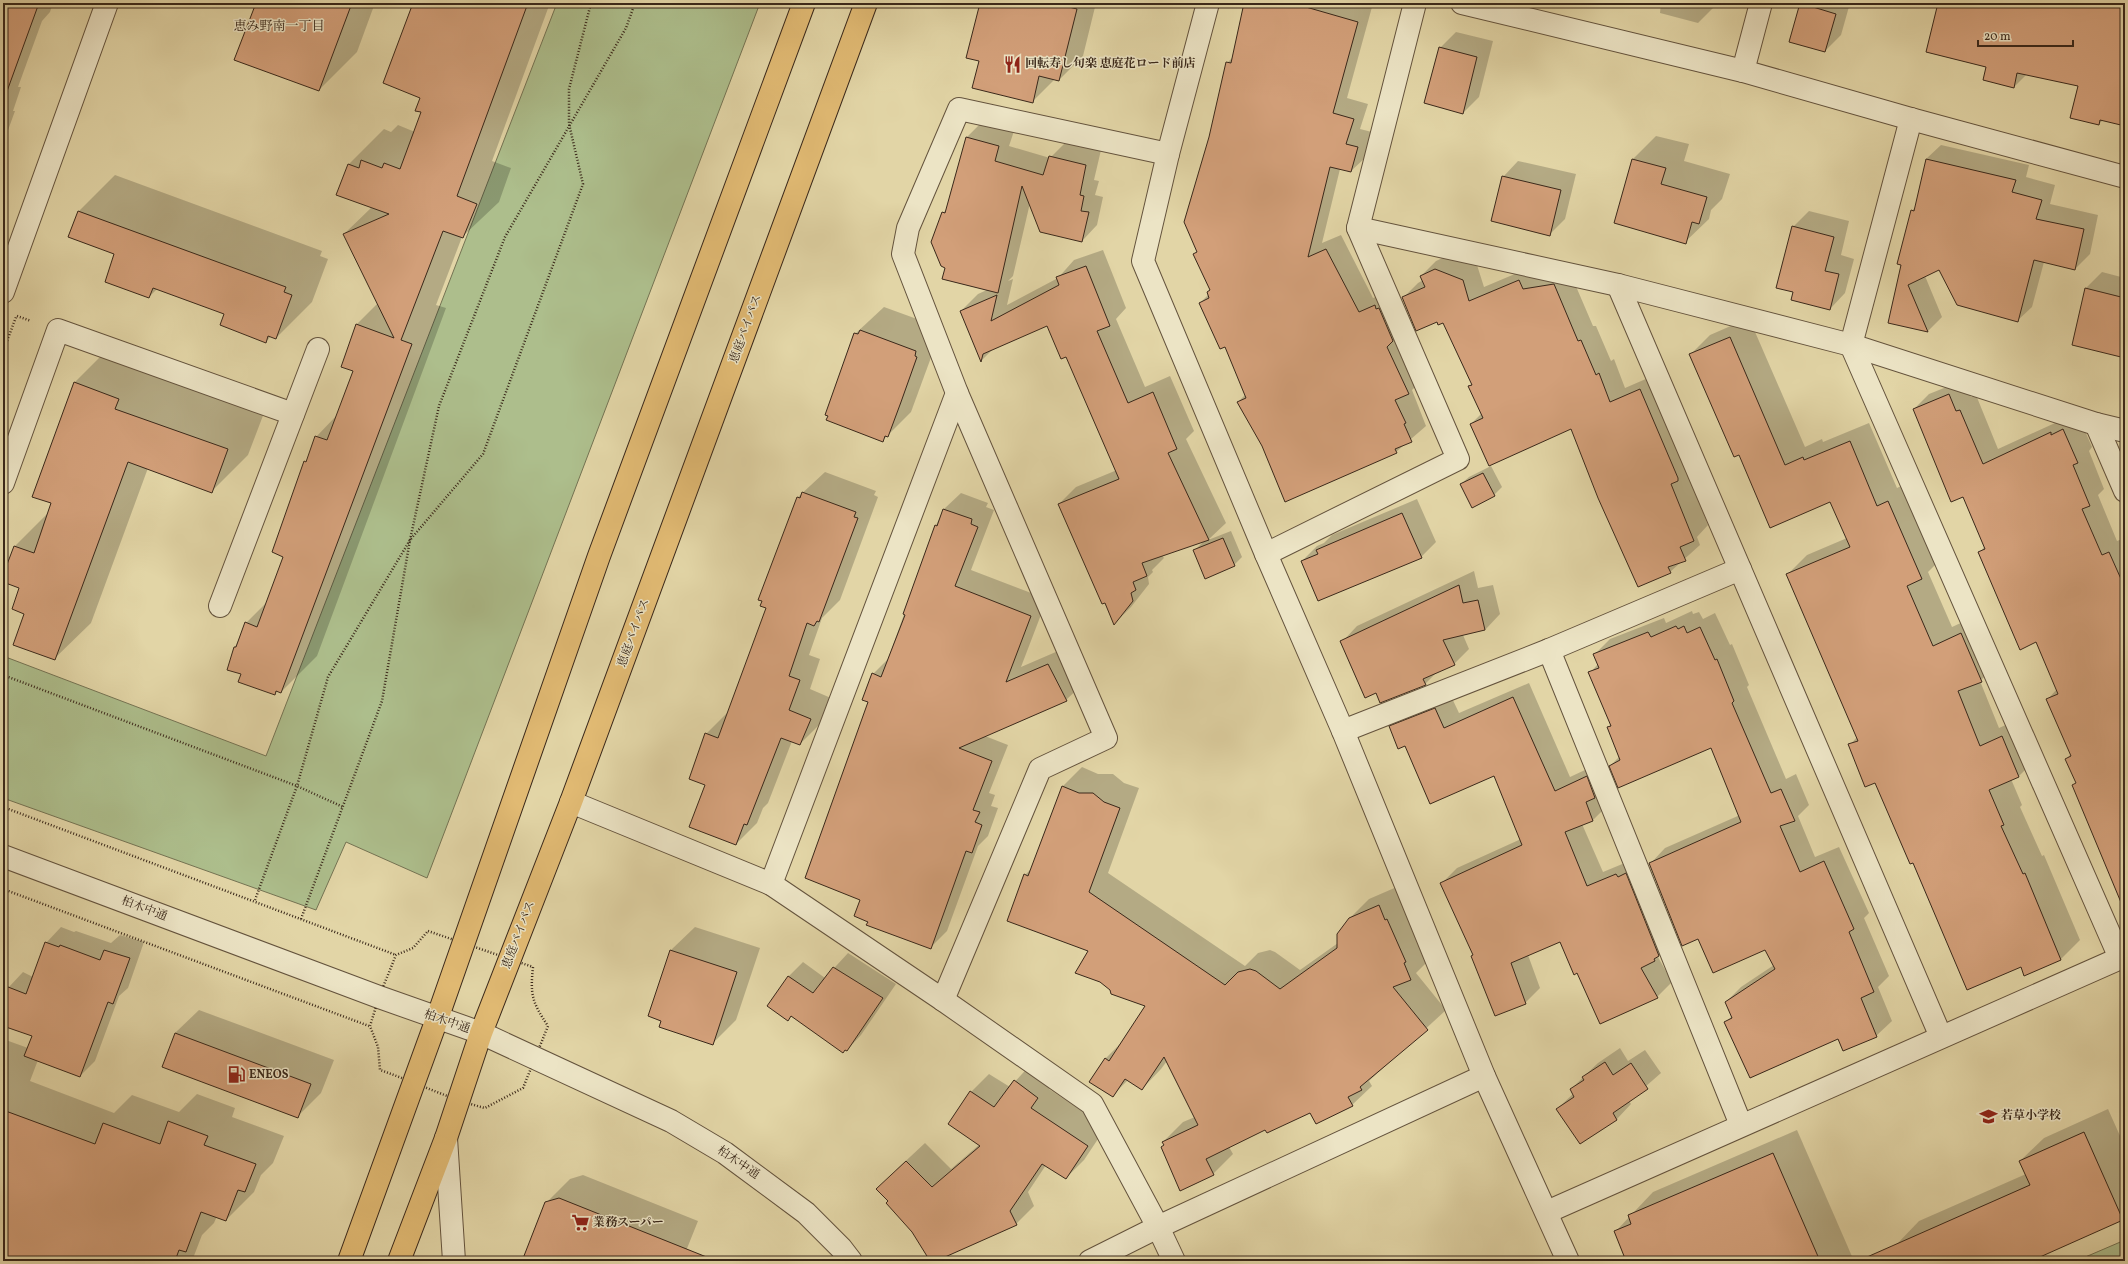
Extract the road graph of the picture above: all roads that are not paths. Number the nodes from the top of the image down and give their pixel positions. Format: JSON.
{"nodes":[{"id":1,"x":107,"y":3,"type":"edge"},
{"id":2,"x":804,"y":3,"type":"edge"},
{"id":3,"x":866,"y":3,"type":"edge"},
{"id":4,"x":1208,"y":3,"type":"edge"},
{"id":5,"x":1415,"y":3,"type":"edge"},
{"id":6,"x":1462,"y":3,"type":"edge"},
{"id":7,"x":1761,"y":3,"type":"edge"},
{"id":8,"x":1743,"y":71,"type":"junction"},
{"id":9,"x":1911,"y":119,"type":"junction"},
{"id":10,"x":1168,"y":154,"type":"junction"},
{"id":11,"x":2125,"y":177,"type":"edge"},
{"id":12,"x":1358,"y":228,"type":"junction"},
{"id":13,"x":1618,"y":285,"type":"junction"},
{"id":14,"x":3,"y":292,"type":"edge"},
{"id":15,"x":1851,"y":345,"type":"junction"},
{"id":16,"x":318,"y":349,"type":"dead end"},
{"id":17,"x":957,"y":393,"type":"junction"},
{"id":18,"x":294,"y":414,"type":"junction"},
{"id":19,"x":2096,"y":424,"type":"junction"},
{"id":20,"x":2125,"y":431,"type":"edge"},
{"id":21,"x":3,"y":483,"type":"edge"},
{"id":22,"x":2125,"y":491,"type":"edge"},
{"id":23,"x":1266,"y":554,"type":"junction"},
{"id":24,"x":1740,"y":569,"type":"junction"},
{"id":25,"x":220,"y":606,"type":"dead end"},
{"id":26,"x":1549,"y":650,"type":"junction"},
{"id":27,"x":1343,"y":731,"type":"junction"},
{"id":28,"x":571,"y":802,"type":"junction"},
{"id":29,"x":3,"y":856,"type":"edge"},
{"id":30,"x":771,"y":884,"type":"junction"},
{"id":31,"x":2122,"y":957,"type":"edge"},
{"id":32,"x":943,"y":1000,"type":"junction"},
{"id":33,"x":437,"y":1019,"type":"junction"},
{"id":34,"x":481,"y":1033,"type":"junction"},
{"id":35,"x":1941,"y":1037,"type":"junction"},
{"id":36,"x":1484,"y":1076,"type":"junction"},
{"id":37,"x":1741,"y":1125,"type":"junction"},
{"id":38,"x":446,"y":1138,"type":"junction"},
{"id":39,"x":1547,"y":1212,"type":"junction"},
{"id":40,"x":1158,"y":1227,"type":"junction"},
{"id":41,"x":349,"y":1261,"type":"edge"},
{"id":42,"x":399,"y":1261,"type":"edge"},
{"id":43,"x":454,"y":1261,"type":"edge"},
{"id":44,"x":851,"y":1261,"type":"edge"},
{"id":45,"x":1090,"y":1261,"type":"edge"},
{"id":46,"x":1174,"y":1261,"type":"edge"},
{"id":47,"x":1568,"y":1261,"type":"edge"}],
"edges":[{"from":1,"to":14,"type":"street"},
{"from":2,"to":33,"type":"highway"},
{"from":3,"to":28,"type":"highway","name":"恵庭バイパス"},
{"from":4,"to":10,"type":"street"},
{"from":5,"to":12,"type":"street"},
{"from":6,"to":8,"type":"street"},
{"from":7,"to":8,"type":"street"},
{"from":8,"to":9,"type":"street"},
{"from":9,"to":11,"type":"street"},
{"from":9,"to":15,"type":"street"},
{"from":10,"to":17,"type":"street"},
{"from":10,"to":23,"type":"street"},
{"from":12,"to":13,"type":"street"},
{"from":12,"to":23,"type":"street"},
{"from":13,"to":15,"type":"street"},
{"from":13,"to":24,"type":"street"},
{"from":15,"to":19,"type":"street"},
{"from":15,"to":31,"type":"street"},
{"from":16,"to":18,"type":"street"},
{"from":17,"to":30,"type":"street"},
{"from":17,"to":32,"type":"street"},
{"from":18,"to":21,"type":"street"},
{"from":18,"to":25,"type":"street"},
{"from":19,"to":20,"type":"street"},
{"from":19,"to":22,"type":"street"},
{"from":23,"to":27,"type":"street"},
{"from":24,"to":26,"type":"street"},
{"from":24,"to":35,"type":"street"},
{"from":26,"to":27,"type":"street"},
{"from":26,"to":37,"type":"street"},
{"from":27,"to":36,"type":"street"},
{"from":28,"to":30,"type":"street"},
{"from":28,"to":34,"type":"highway","name":"恵庭バイパス"},
{"from":29,"to":33,"type":"street","name":"柏木中通"},
{"from":30,"to":32,"type":"street"},
{"from":31,"to":35,"type":"street"},
{"from":32,"to":40,"type":"street"},
{"from":33,"to":34,"type":"street","name":"柏木中通"},
{"from":33,"to":41,"type":"highway"},
{"from":34,"to":38,"type":"highway","name":"恵庭バイパス"},
{"from":34,"to":44,"type":"street","name":"柏木中通"},
{"from":35,"to":37,"type":"street"},
{"from":36,"to":39,"type":"street"},
{"from":36,"to":40,"type":"street"},
{"from":37,"to":39,"type":"street"},
{"from":38,"to":42,"type":"highway","name":"恵庭バイパス"},
{"from":38,"to":43,"type":"street"},
{"from":39,"to":47,"type":"street"},
{"from":40,"to":45,"type":"street"},
{"from":40,"to":46,"type":"street"}]}
